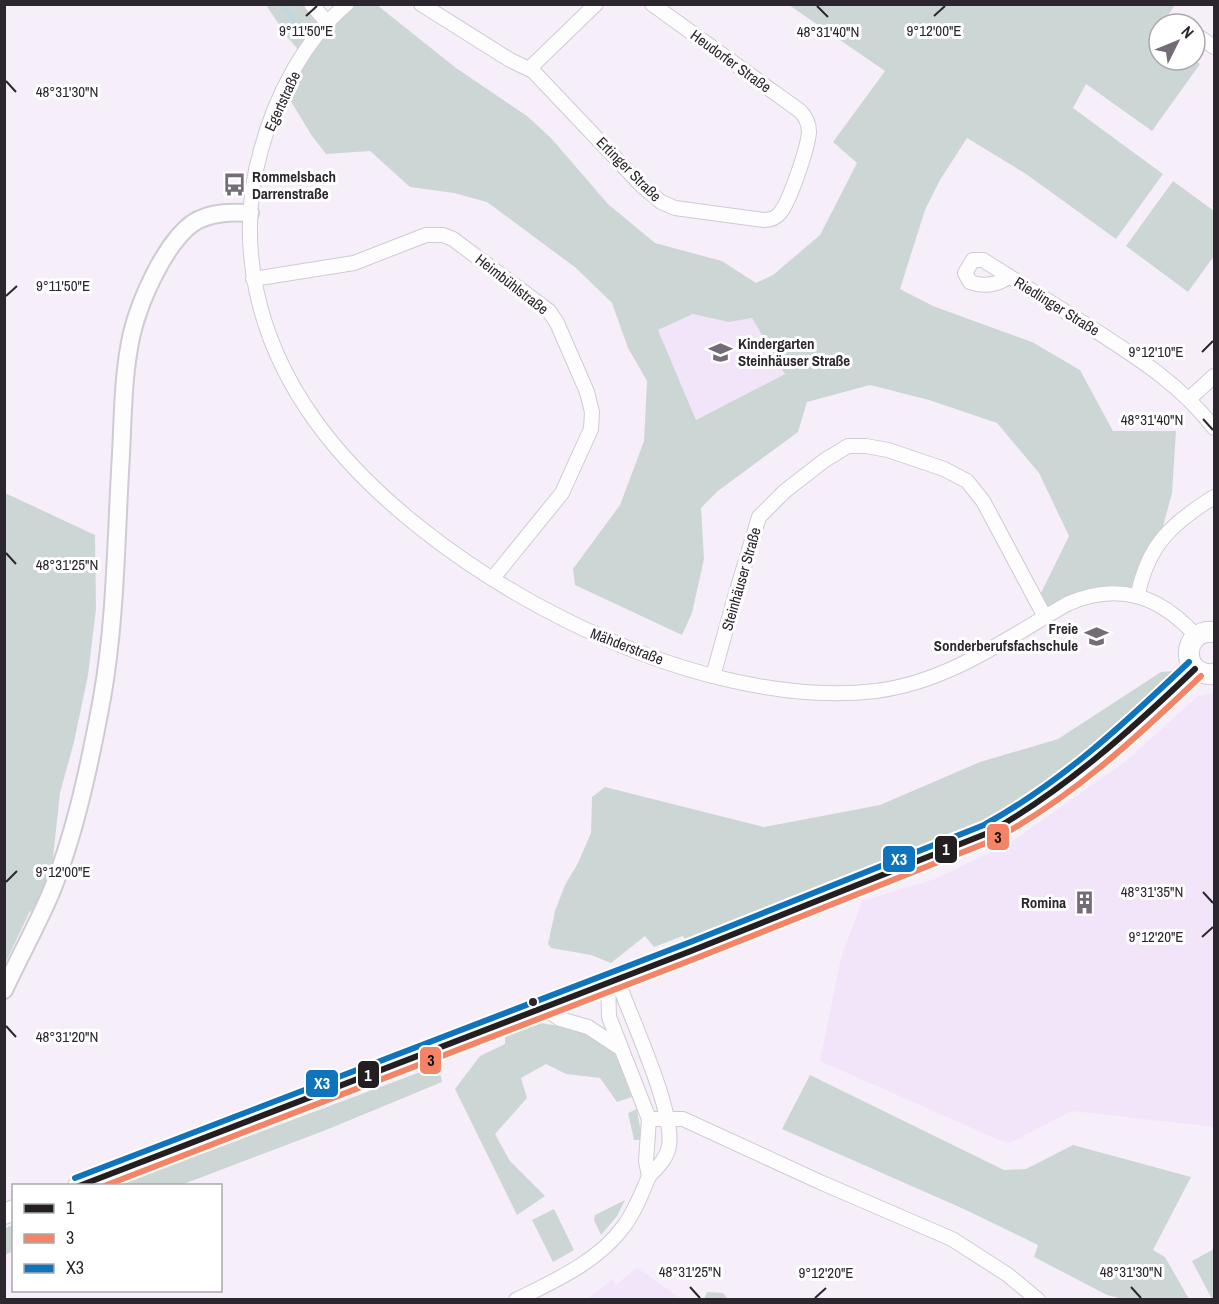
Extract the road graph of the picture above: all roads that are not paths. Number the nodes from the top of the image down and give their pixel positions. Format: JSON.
{"nodes":[{"id":1,"x":311,"y":4,"type":"edge"},
{"id":2,"x":347,"y":4,"type":"edge"},
{"id":3,"x":421,"y":4,"type":"edge"},
{"id":4,"x":596,"y":4,"type":"edge"},
{"id":5,"x":652,"y":4,"type":"edge"},
{"id":6,"x":327,"y":22,"type":"junction"},
{"id":7,"x":530,"y":68,"type":"junction"},
{"id":8,"x":807,"y":119,"type":"joint"},
{"id":9,"x":250,"y":213,"type":"junction"},
{"id":10,"x":1009,"y":276,"type":"dead end"},
{"id":11,"x":253,"y":279,"type":"junction"},
{"id":12,"x":1215,"y":376,"type":"edge"},
{"id":13,"x":1189,"y":399,"type":"junction"},
{"id":14,"x":1215,"y":428,"type":"edge"},
{"id":15,"x":1215,"y":497,"type":"edge"},
{"id":16,"x":493,"y":579,"type":"junction"},
{"id":17,"x":1138,"y":594,"type":"junction"},
{"id":18,"x":1045,"y":616,"type":"junction"},
{"id":19,"x":1206,"y":634,"type":"edge"},
{"id":20,"x":1195,"y":669,"type":"junction"},
{"id":21,"x":1215,"y":675,"type":"edge"},
{"id":22,"x":713,"y":676,"type":"junction"},
{"id":23,"x":613,"y":980,"type":"junction"},
{"id":24,"x":4,"y":990,"type":"edge"},
{"id":25,"x":543,"y":1007,"type":"junction"},
{"id":26,"x":622,"y":1050,"type":"junction"},
{"id":27,"x":668,"y":1118,"type":"junction"},
{"id":28,"x":649,"y":1119,"type":"junction"},
{"id":29,"x":649,"y":1176,"type":"junction"},
{"id":30,"x":81,"y":1184,"type":"edge"},
{"id":31,"x":516,"y":1299,"type":"edge"},
{"id":32,"x":1038,"y":1299,"type":"edge"}],
"edges":[{"from":1,"to":6,"type":"street"},
{"from":2,"to":6,"type":"street","name":"Egertstraße"},
{"from":3,"to":7,"type":"street","name":"Ertinger Straße"},
{"from":4,"to":7,"type":"street"},
{"from":5,"to":8,"type":"street","name":"Heudorfer Straße"},
{"from":6,"to":9,"type":"street","name":"Egertstraße"},
{"from":7,"to":8,"type":"street","name":"Ertinger Straße"},
{"from":9,"to":11,"type":"street","name":"Mähderstraße"},
{"from":9,"to":24,"type":"street"},
{"from":10,"to":13,"type":"street","name":"Riedlinger Straße"},
{"from":11,"to":16,"type":"street","name":"Mähderstraße"},
{"from":11,"to":16,"type":"street","name":"Heimbühlstraße"},
{"from":12,"to":13,"type":"street"},
{"from":13,"to":14,"type":"street","name":"Riedlinger Straße"},
{"from":15,"to":17,"type":"street"},
{"from":16,"to":22,"type":"street","name":"Mähderstraße"},
{"from":17,"to":18,"type":"street","name":"Mähderstraße"},
{"from":17,"to":19,"type":"street"},
{"from":18,"to":22,"type":"street","name":"Mähderstraße"},
{"from":18,"to":22,"type":"street","name":"Steinhäuser Straße"},
{"from":19,"to":20,"type":"main road"},
{"from":20,"to":21,"type":"main road"},
{"from":20,"to":23,"type":"main road"},
{"from":23,"to":25,"type":"main road"},
{"from":23,"to":26,"type":"street"},
{"from":23,"to":27,"type":"street"},
{"from":25,"to":26,"type":"street"},
{"from":25,"to":30,"type":"main road"},
{"from":26,"to":28,"type":"street"},
{"from":27,"to":28,"type":"street"},
{"from":27,"to":29,"type":"street"},
{"from":27,"to":32,"type":"street"},
{"from":28,"to":29,"type":"street"},
{"from":29,"to":31,"type":"street"}]}
